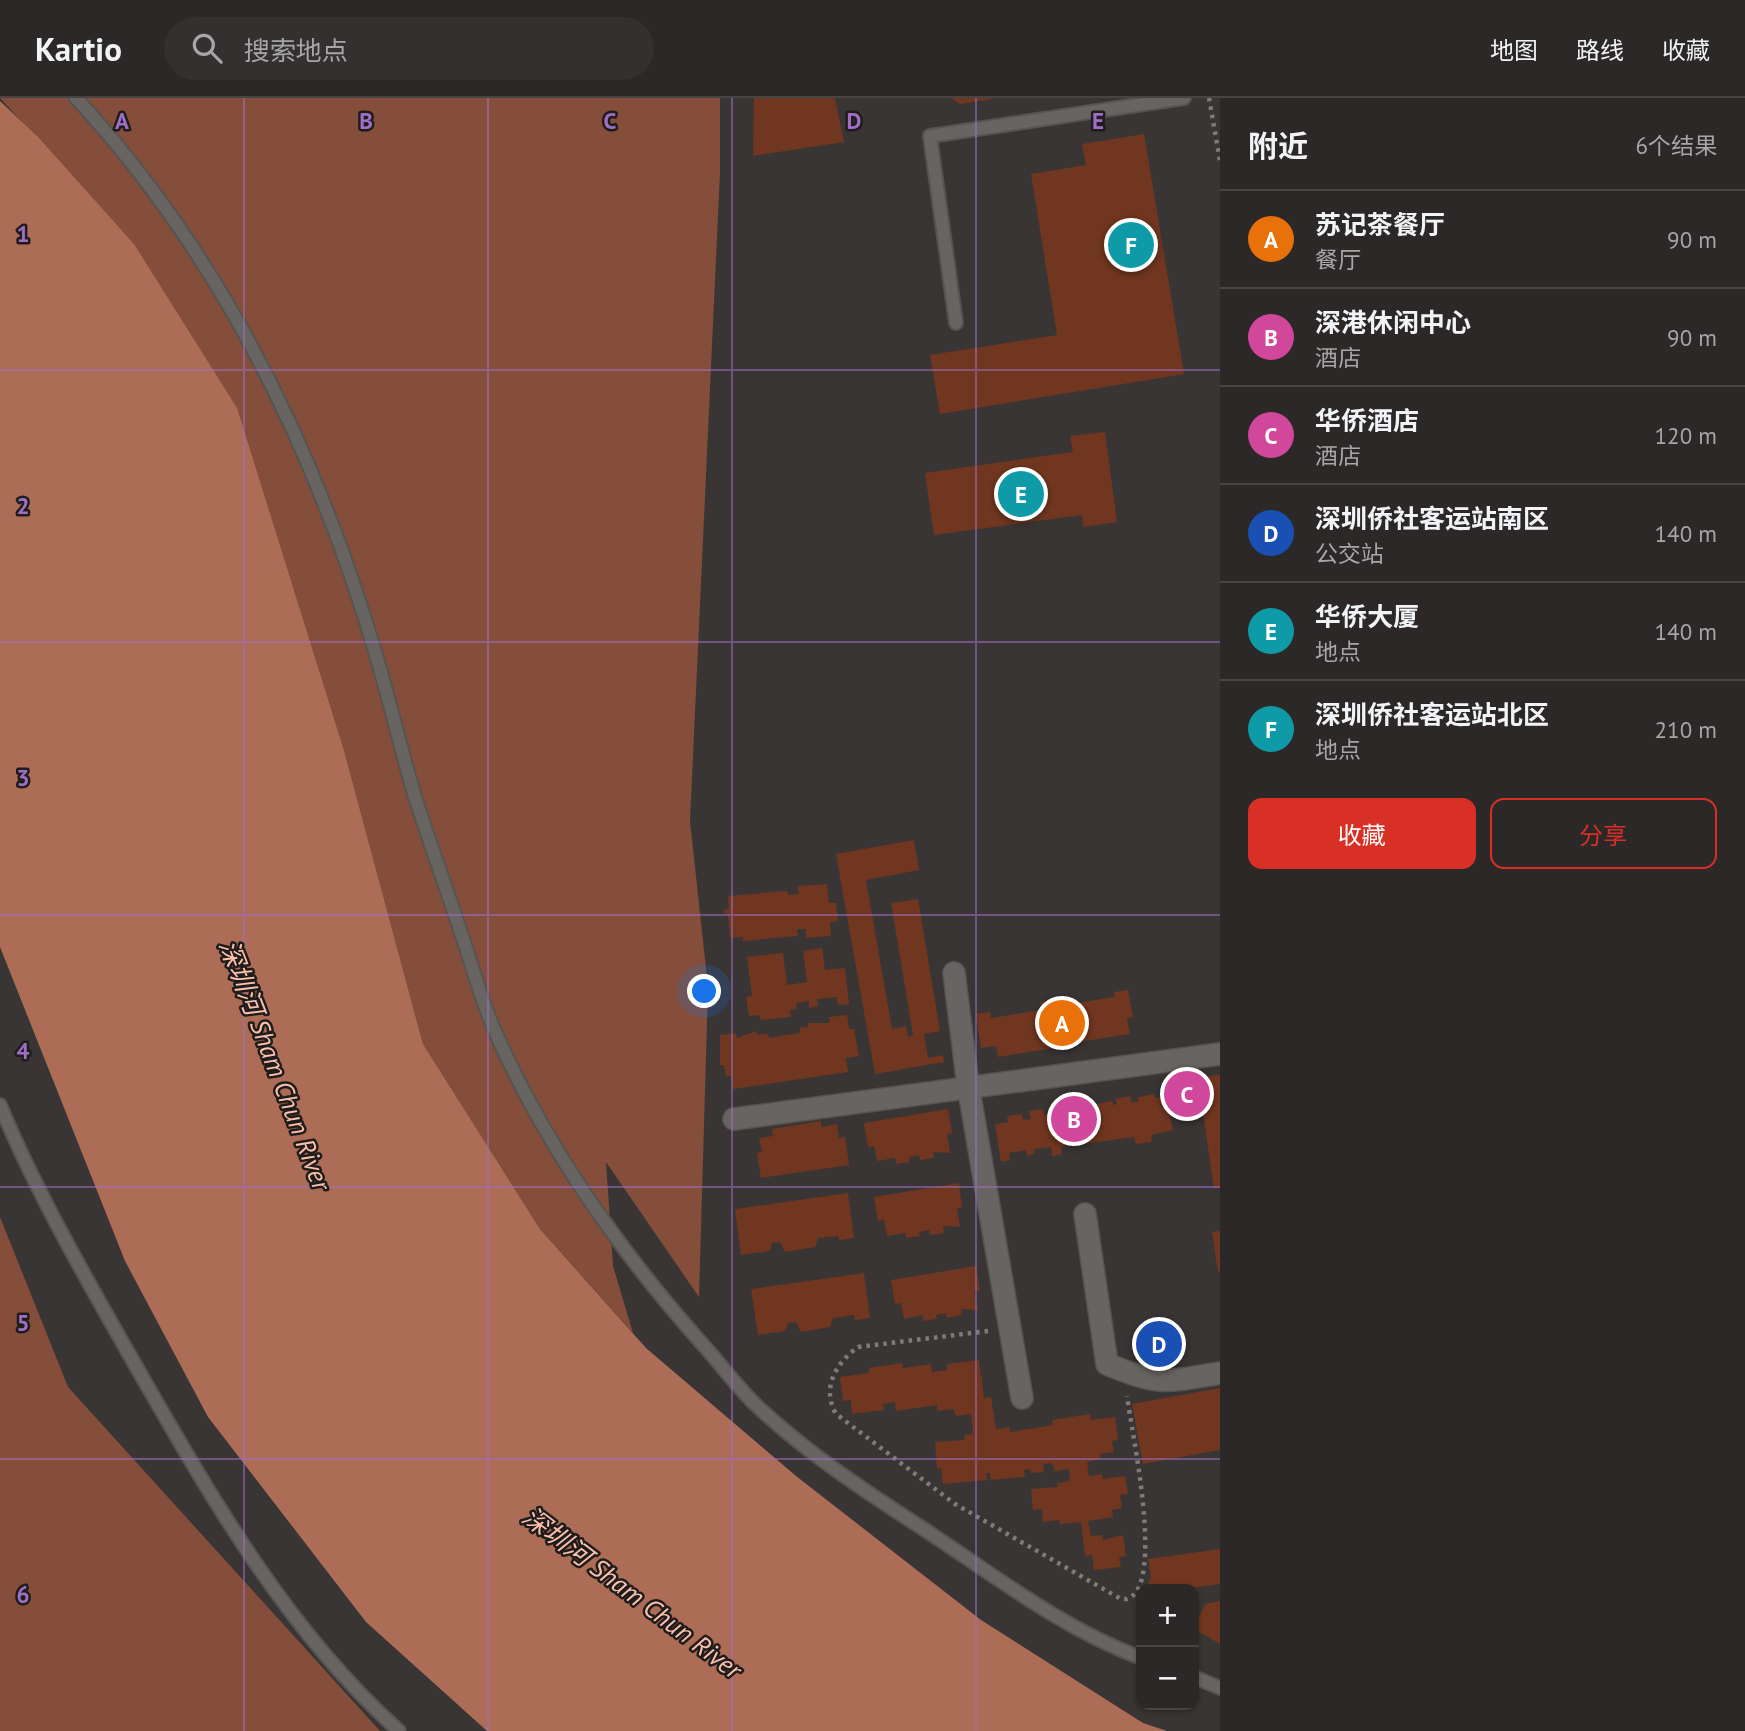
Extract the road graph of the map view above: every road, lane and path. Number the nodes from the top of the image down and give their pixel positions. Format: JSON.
{"nodes":[{"id":1,"x":76,"y":98,"type":"edge"},
{"id":2,"x":1184,"y":98,"type":"edge"},
{"id":3,"x":1209,"y":98,"type":"edge"},
{"id":4,"x":1220,"y":161,"type":"edge"},
{"id":5,"x":957,"y":323,"type":"dead end"},
{"id":6,"x":954,"y":973,"type":"dead end"},
{"id":7,"x":1220,"y":1054,"type":"edge"},
{"id":8,"x":968,"y":1085,"type":"junction"},
{"id":9,"x":0,"y":1105,"type":"edge"},
{"id":10,"x":734,"y":1119,"type":"dead end"},
{"id":11,"x":1086,"y":1214,"type":"dead end"},
{"id":12,"x":1010,"y":1328,"type":"junction"},
{"id":13,"x":1123,"y":1371,"type":"junction"},
{"id":14,"x":1220,"y":1373,"type":"edge"},
{"id":15,"x":1022,"y":1398,"type":"dead end"},
{"id":16,"x":1136,"y":1656,"type":"edge"},
{"id":17,"x":1199,"y":1679,"type":"edge"},
{"id":18,"x":1220,"y":1688,"type":"edge"},
{"id":19,"x":400,"y":1731,"type":"edge"}],
"edges":[{"from":1,"to":16,"type":"lane"},
{"from":2,"to":5,"type":"lane"},
{"from":3,"to":4,"type":"path"},
{"from":6,"to":8,"type":"street"},
{"from":7,"to":8,"type":"street"},
{"from":8,"to":10,"type":"street"},
{"from":8,"to":12,"type":"street"},
{"from":9,"to":19,"type":"lane"},
{"from":11,"to":13,"type":"street"},
{"from":12,"to":13,"type":"path"},
{"from":12,"to":15,"type":"street"},
{"from":13,"to":14,"type":"street"},
{"from":17,"to":18,"type":"lane"}]}
